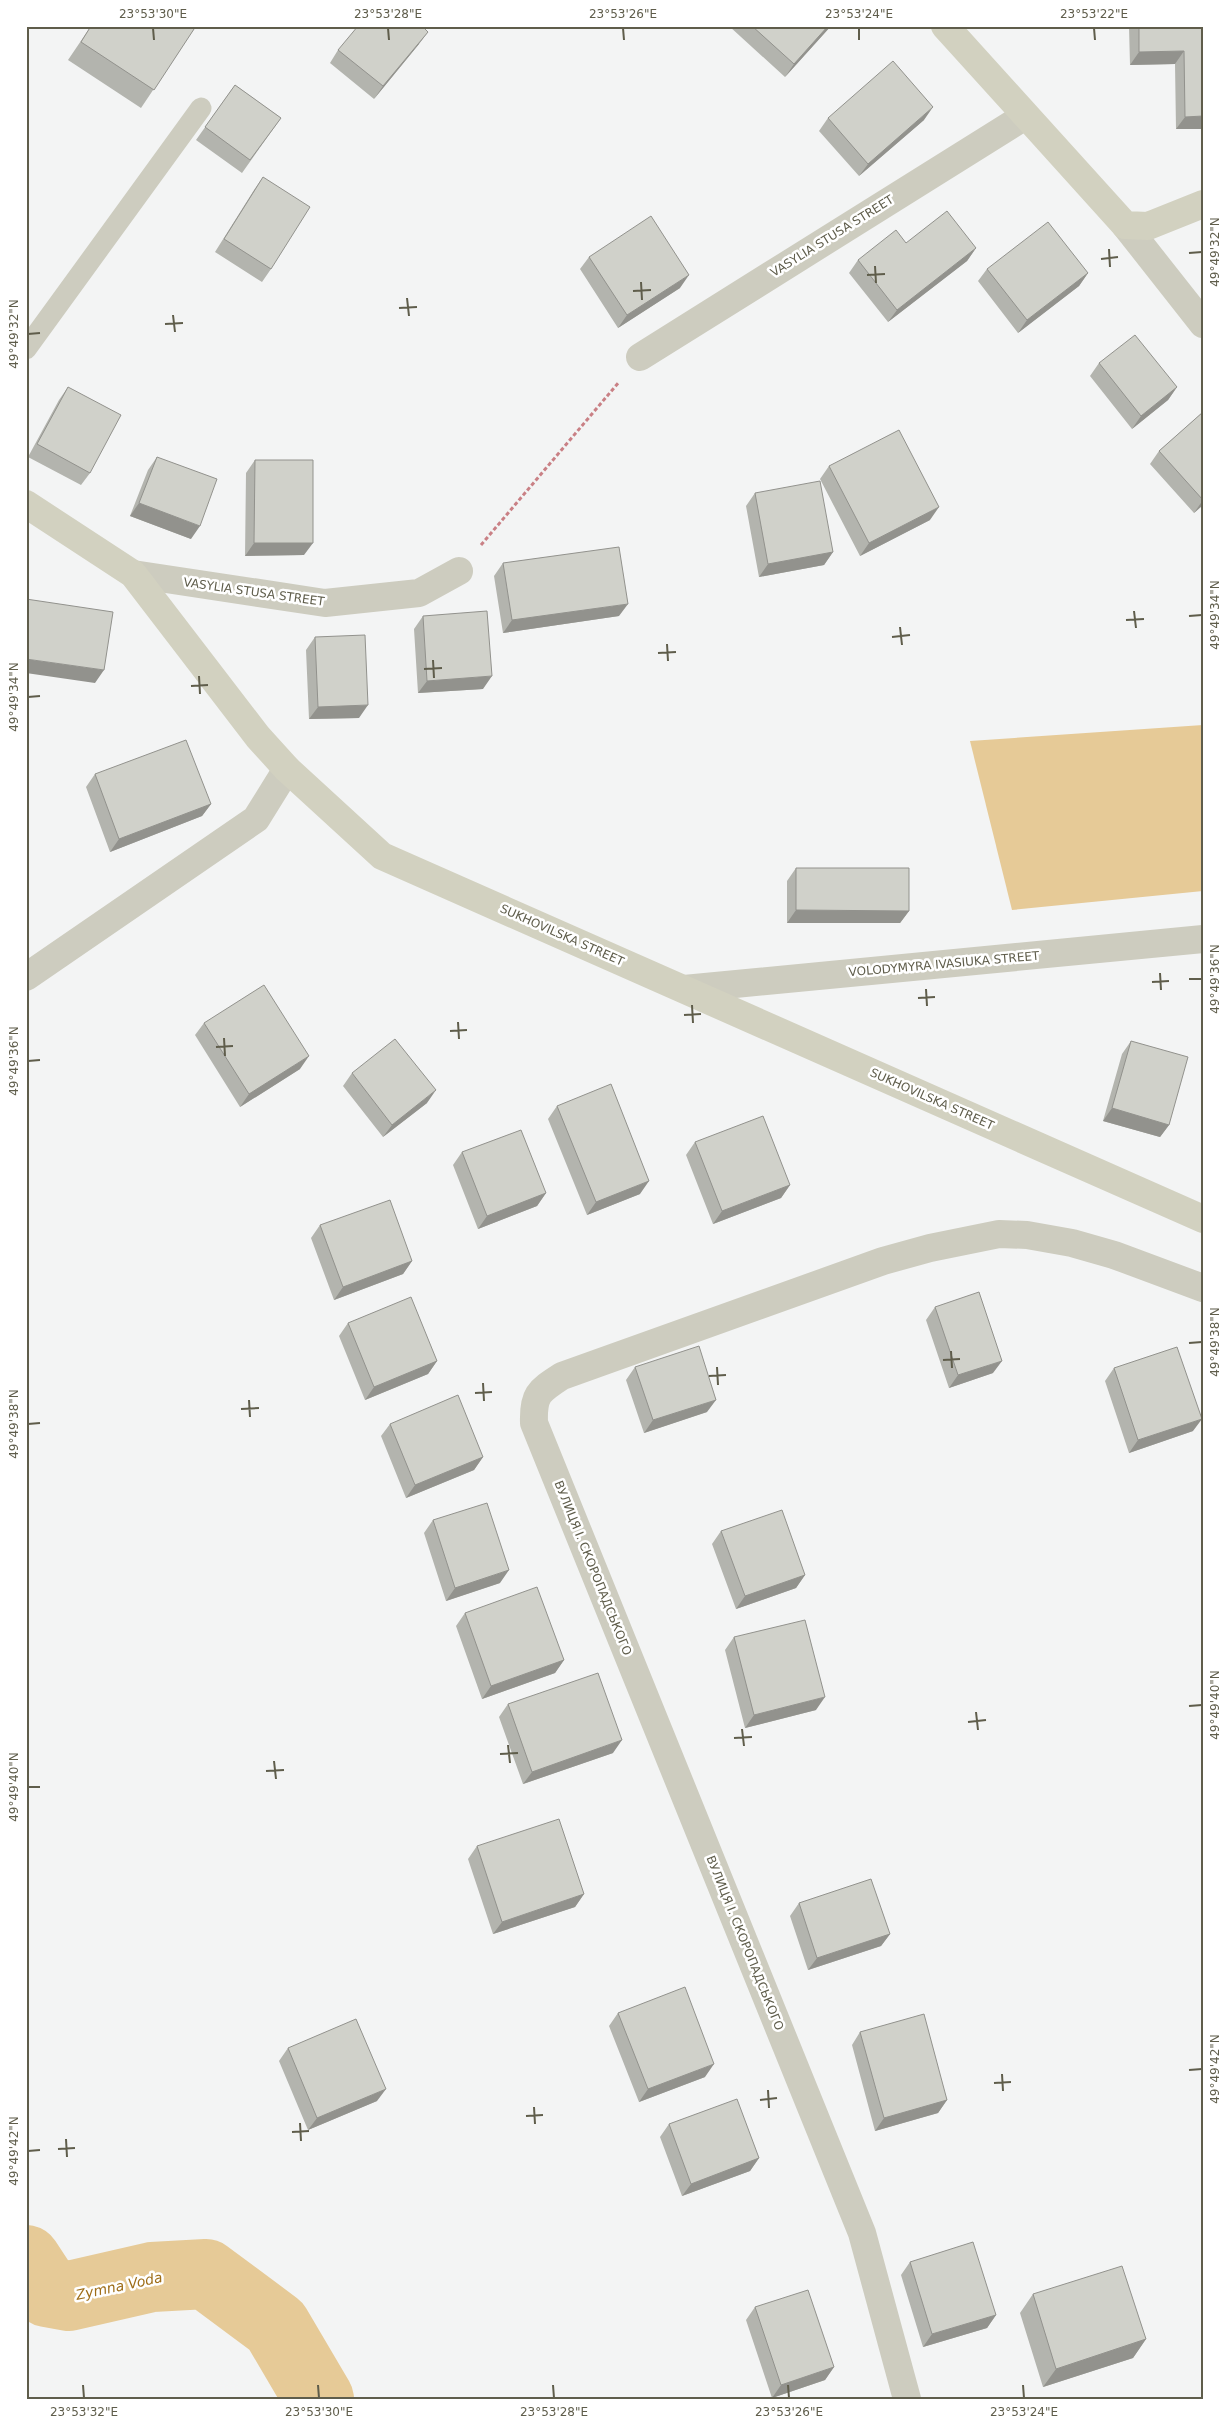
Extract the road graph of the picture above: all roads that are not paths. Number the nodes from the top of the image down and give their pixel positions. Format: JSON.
{"nodes":[{"id":1,"x":944,"y":26,"type":"edge"},
{"id":2,"x":201,"y":108,"type":"dead end"},
{"id":3,"x":1025,"y":116,"type":"junction"},
{"id":4,"x":1203,"y":204,"type":"edge"},
{"id":5,"x":1125,"y":225,"type":"junction"},
{"id":6,"x":1203,"y":324,"type":"edge"},
{"id":7,"x":26,"y":349,"type":"edge"},
{"id":8,"x":640,"y":357,"type":"road end"},
{"id":9,"x":26,"y":504,"type":"edge"},
{"id":10,"x":459,"y":571,"type":"road end"},
{"id":11,"x":133,"y":574,"type":"junction"},
{"id":12,"x":287,"y":769,"type":"junction"},
{"id":13,"x":1203,"y":939,"type":"edge"},
{"id":14,"x":26,"y":977,"type":"edge"},
{"id":15,"x":684,"y":989,"type":"junction"},
{"id":16,"x":1203,"y":1219,"type":"edge"},
{"id":17,"x":1203,"y":1288,"type":"edge"},
{"id":18,"x":907,"y":2399,"type":"edge"}],
"edges":[{"from":1,"to":3,"type":"street"},
{"from":2,"to":7,"type":"lane"},
{"from":3,"to":5,"type":"street"},
{"from":3,"to":8,"type":"street","name":"VASYLIA STUSA STREET"},
{"from":4,"to":5,"type":"street"},
{"from":5,"to":6,"type":"street"},
{"from":9,"to":11,"type":"street","name":"SUKHOVILSKA STREET"},
{"from":10,"to":11,"type":"street","name":"VASYLIA STUSA STREET"},
{"from":11,"to":12,"type":"street","name":"SUKHOVILSKA STREET"},
{"from":12,"to":14,"type":"street"},
{"from":12,"to":15,"type":"street","name":"SUKHOVILSKA STREET"},
{"from":13,"to":15,"type":"street","name":"VOLODYMYRA IVASIUKA STREET"},
{"from":15,"to":16,"type":"street","name":"SUKHOVILSKA STREET"},
{"from":17,"to":18,"type":"street","name":"ВУЛИЦЯ І. СКОРОПАДСЬКОГО"}]}
